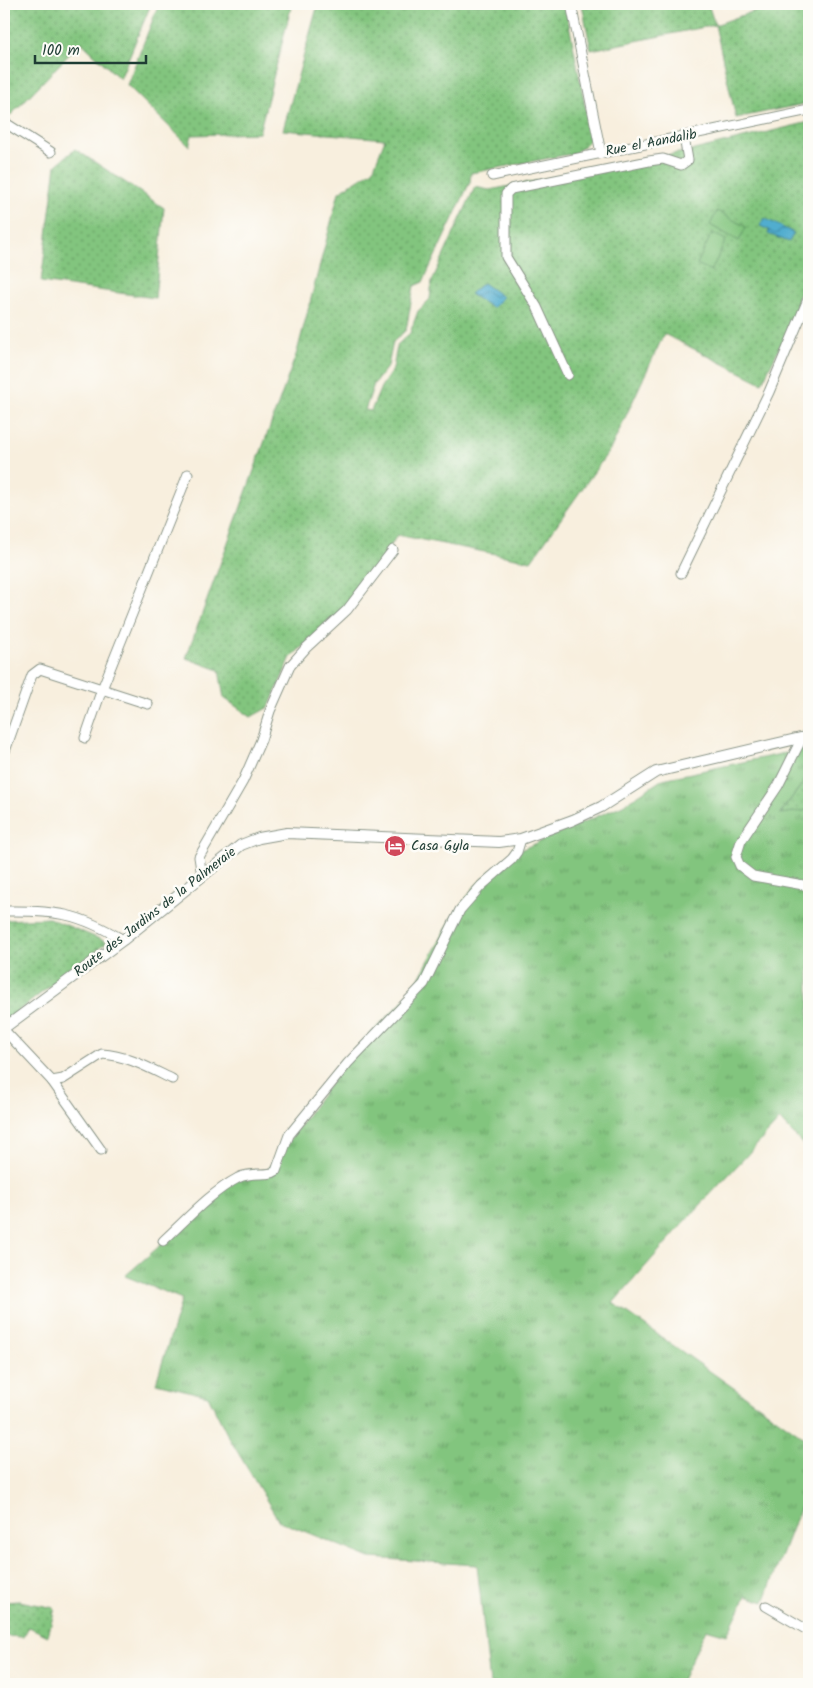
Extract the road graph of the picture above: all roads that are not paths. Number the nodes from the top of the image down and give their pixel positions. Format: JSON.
{"nodes":[{"id":1,"x":571,"y":4,"type":"edge"},
{"id":2,"x":809,"y":110,"type":"edge"},
{"id":3,"x":4,"y":122,"type":"edge"},
{"id":4,"x":684,"y":137,"type":"junction"},
{"id":5,"x":51,"y":152,"type":"dead end"},
{"id":6,"x":601,"y":153,"type":"junction"},
{"id":7,"x":492,"y":176,"type":"dead end"},
{"id":8,"x":809,"y":297,"type":"edge"},
{"id":9,"x":568,"y":375,"type":"dead end"},
{"id":10,"x":188,"y":474,"type":"dead end"},
{"id":11,"x":393,"y":550,"type":"dead end"},
{"id":12,"x":681,"y":573,"type":"dead end"},
{"id":13,"x":102,"y":689,"type":"junction"},
{"id":14,"x":148,"y":704,"type":"dead end"},
{"id":15,"x":805,"y":737,"type":"edge"},
{"id":16,"x":84,"y":738,"type":"dead end"},
{"id":17,"x":4,"y":754,"type":"edge"},
{"id":18,"x":521,"y":839,"type":"junction"},
{"id":19,"x":202,"y":876,"type":"junction"},
{"id":20,"x":809,"y":886,"type":"edge"},
{"id":21,"x":4,"y":911,"type":"edge"},
{"id":22,"x":123,"y":940,"type":"junction"},
{"id":23,"x":4,"y":1029,"type":"edge"},
{"id":24,"x":172,"y":1080,"type":"dead end"},
{"id":25,"x":52,"y":1081,"type":"junction"},
{"id":26,"x":102,"y":1150,"type":"dead end"},
{"id":27,"x":163,"y":1241,"type":"dead end"},
{"id":28,"x":766,"y":1606,"type":"dead end"},
{"id":29,"x":809,"y":1631,"type":"edge"}],
"edges":[{"from":1,"to":6,"type":"street"},
{"from":2,"to":4,"type":"street","name":"Rue el Aandalib"},
{"from":3,"to":5,"type":"street"},
{"from":4,"to":6,"type":"street","name":"Rue el Aandalib"},
{"from":4,"to":9,"type":"street"},
{"from":6,"to":7,"type":"street","name":"Rue el Aandalib"},
{"from":8,"to":12,"type":"street"},
{"from":10,"to":13,"type":"street"},
{"from":11,"to":19,"type":"street"},
{"from":13,"to":14,"type":"street"},
{"from":13,"to":16,"type":"street"},
{"from":13,"to":17,"type":"street"},
{"from":15,"to":18,"type":"street","name":"Route des Jardins de la Palmeraie"},
{"from":15,"to":20,"type":"street"},
{"from":18,"to":19,"type":"street","name":"Route des Jardins de la Palmeraie"},
{"from":18,"to":27,"type":"street"},
{"from":19,"to":22,"type":"street","name":"Route des Jardins de la Palmeraie"},
{"from":21,"to":22,"type":"street"},
{"from":22,"to":23,"type":"street","name":"Route des Jardins de la Palmeraie"},
{"from":23,"to":25,"type":"street"},
{"from":24,"to":25,"type":"street"},
{"from":25,"to":26,"type":"street"},
{"from":28,"to":29,"type":"street"}]}
